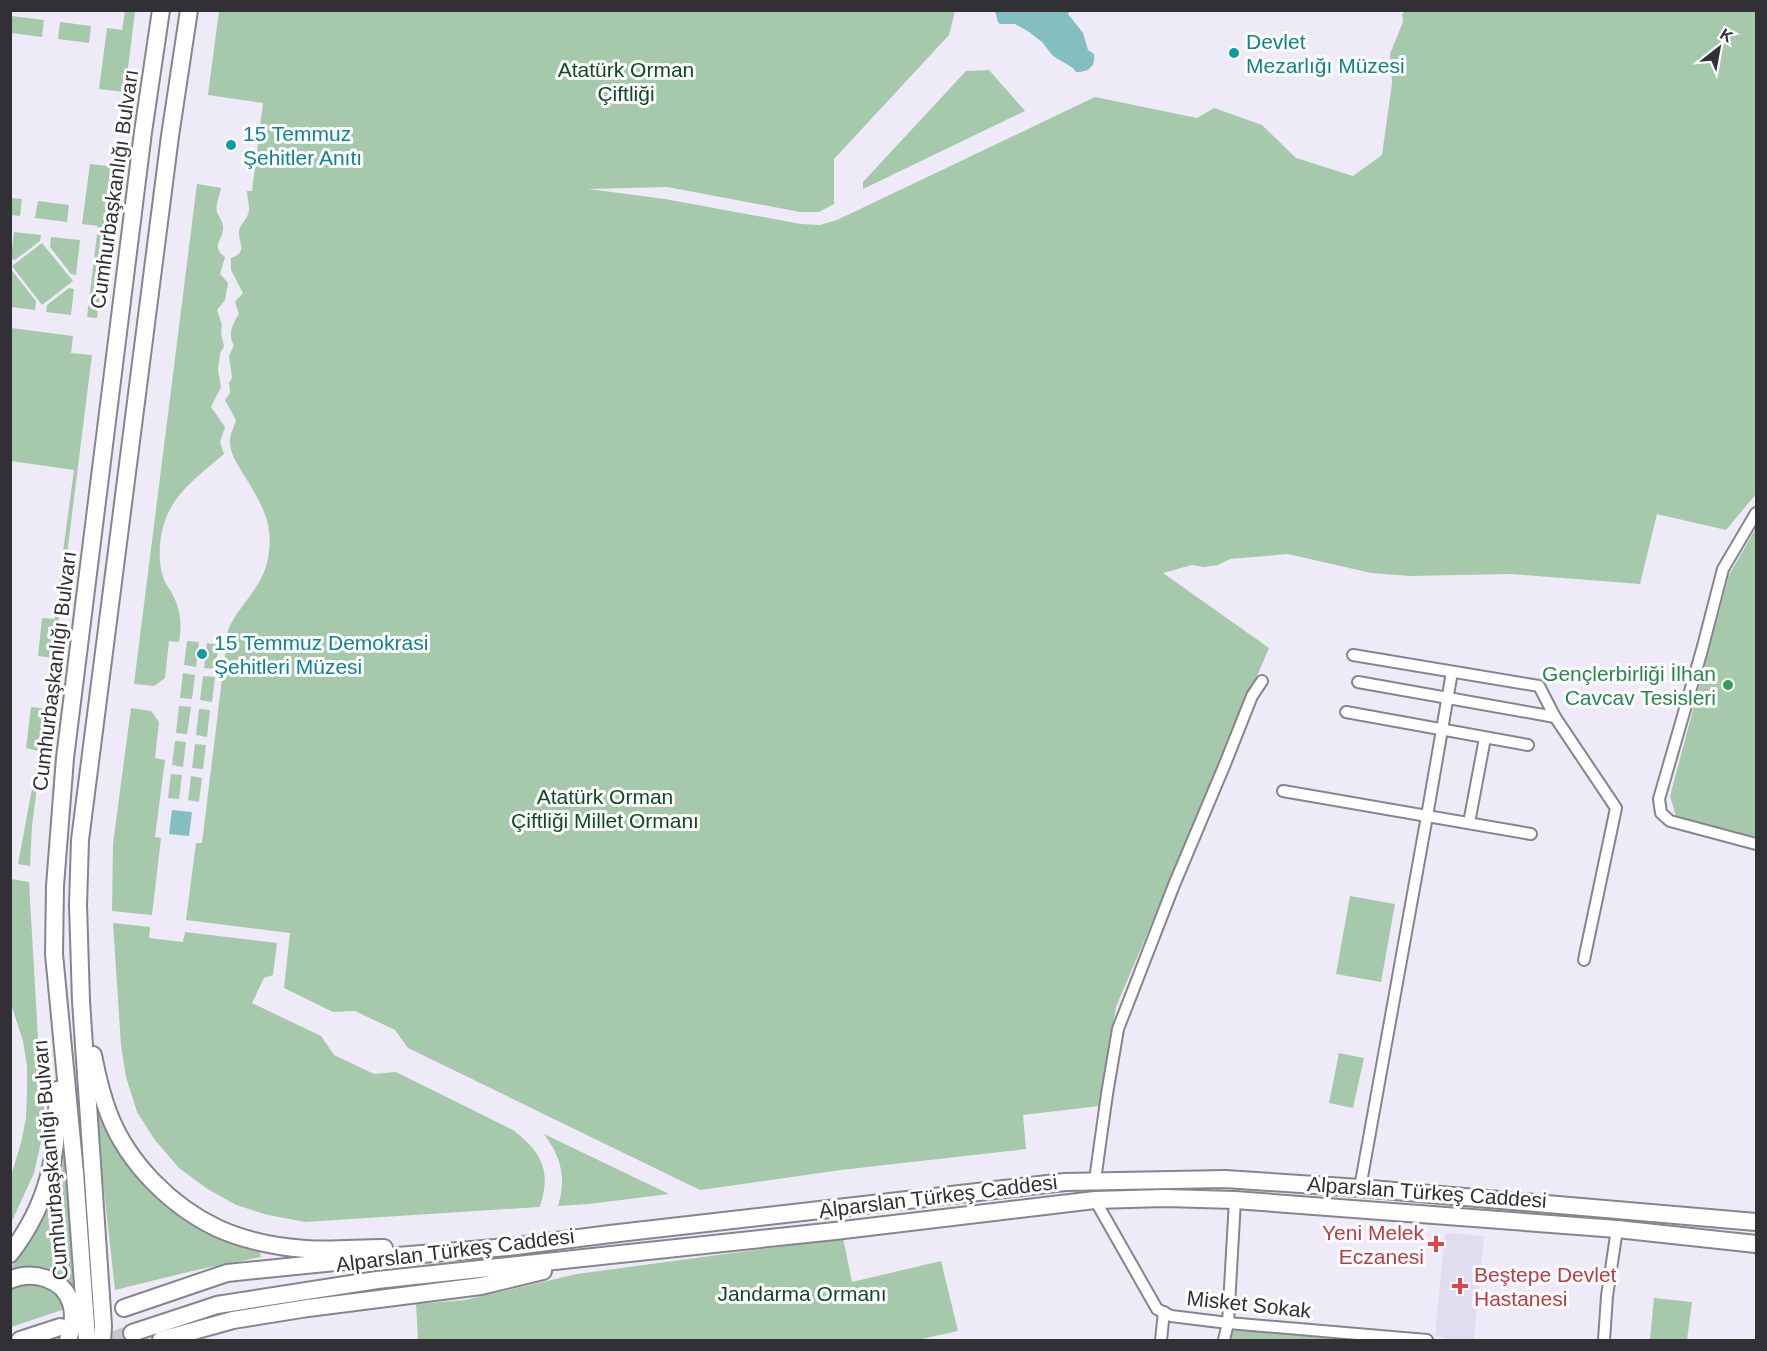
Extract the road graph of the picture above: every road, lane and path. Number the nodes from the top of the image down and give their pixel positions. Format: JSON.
{"nodes":[{"id":1,"x":162,"y":10,"type":"edge"},
{"id":2,"x":189,"y":10,"type":"edge"},
{"id":3,"x":1756,"y":513,"type":"edge"},
{"id":4,"x":1353,"y":654,"type":"dead end"},
{"id":5,"x":1452,"y":672,"type":"junction"},
{"id":6,"x":1262,"y":681,"type":"dead end"},
{"id":7,"x":1358,"y":682,"type":"dead end"},
{"id":8,"x":1448,"y":698,"type":"junction"},
{"id":9,"x":1346,"y":712,"type":"dead end"},
{"id":10,"x":1556,"y":717,"type":"junction"},
{"id":11,"x":1442,"y":730,"type":"junction"},
{"id":12,"x":1485,"y":738,"type":"junction"},
{"id":13,"x":1528,"y":745,"type":"dead end"},
{"id":14,"x":1283,"y":791,"type":"dead end"},
{"id":15,"x":1427,"y":816,"type":"junction"},
{"id":16,"x":1469,"y":824,"type":"junction"},
{"id":17,"x":1530,"y":834,"type":"dead end"},
{"id":18,"x":1756,"y":844,"type":"edge"},
{"id":19,"x":54,"y":954,"type":"junction"},
{"id":20,"x":1584,"y":960,"type":"dead end"},
{"id":21,"x":81,"y":1001,"type":"junction"},
{"id":22,"x":1095,"y":1180,"type":"junction"},
{"id":23,"x":1360,"y":1188,"type":"junction"},
{"id":24,"x":1095,"y":1200,"type":"junction"},
{"id":25,"x":1235,"y":1200,"type":"junction"},
{"id":26,"x":1756,"y":1222,"type":"edge"},
{"id":27,"x":1617,"y":1229,"type":"junction"},
{"id":28,"x":1756,"y":1244,"type":"edge"},
{"id":29,"x":508,"y":1247,"type":"junction"},
{"id":30,"x":10,"y":1254,"type":"edge"},
{"id":31,"x":607,"y":1256,"type":"junction"},
{"id":32,"x":10,"y":1280,"type":"edge"},
{"id":33,"x":124,"y":1308,"type":"dead end"},
{"id":34,"x":1164,"y":1312,"type":"junction"},
{"id":35,"x":1228,"y":1323,"type":"junction"},
{"id":36,"x":132,"y":1333,"type":"tunnel mouth"},
{"id":37,"x":64,"y":1334,"type":"edge"},
{"id":38,"x":1347,"y":1336,"type":"edge"},
{"id":39,"x":20,"y":1341,"type":"edge"},
{"id":40,"x":87,"y":1341,"type":"edge"},
{"id":41,"x":102,"y":1341,"type":"edge"},
{"id":42,"x":161,"y":1341,"type":"edge"},
{"id":43,"x":1161,"y":1341,"type":"edge"},
{"id":44,"x":1224,"y":1341,"type":"edge"},
{"id":45,"x":1427,"y":1341,"type":"edge"},
{"id":46,"x":1604,"y":1341,"type":"edge"}],
"edges":[{"from":1,"to":19,"type":"main road","name":"Cumhurbaşkanlığı Bulvarı"},
{"from":2,"to":21,"type":"main road","name":"Cumhurbaşkanlığı Bulvarı"},
{"from":3,"to":18,"type":"street"},
{"from":4,"to":5,"type":"street"},
{"from":5,"to":8,"type":"street"},
{"from":5,"to":10,"type":"street"},
{"from":6,"to":22,"type":"street"},
{"from":7,"to":8,"type":"street"},
{"from":8,"to":10,"type":"street"},
{"from":8,"to":11,"type":"street"},
{"from":9,"to":11,"type":"street"},
{"from":10,"to":20,"type":"street"},
{"from":11,"to":12,"type":"street"},
{"from":11,"to":15,"type":"street"},
{"from":12,"to":13,"type":"street"},
{"from":12,"to":16,"type":"street"},
{"from":14,"to":15,"type":"street"},
{"from":15,"to":16,"type":"street"},
{"from":15,"to":23,"type":"street"},
{"from":16,"to":17,"type":"street"},
{"from":19,"to":30,"type":"main road"},
{"from":19,"to":40,"type":"main road","name":"Cumhurbaşkanlığı Bulvarı"},
{"from":21,"to":29,"type":"main road"},
{"from":21,"to":41,"type":"main road","name":"Cumhurbaşkanlığı Bulvarı"},
{"from":22,"to":23,"type":"main road","name":"Alparslan Türkeş Caddesi"},
{"from":22,"to":29,"type":"main road","name":"Alparslan Türkeş Caddesi"},
{"from":23,"to":26,"type":"main road","name":"Alparslan Türkeş Caddesi"},
{"from":24,"to":25,"type":"main road","name":"Alparslan Türkeş Caddesi"},
{"from":24,"to":31,"type":"main road","name":"Alparslan Türkeş Caddesi"},
{"from":24,"to":34,"type":"street","name":"Misket Sokak"},
{"from":25,"to":27,"type":"main road","name":"Alparslan Türkeş Caddesi"},
{"from":25,"to":35,"type":"street"},
{"from":27,"to":28,"type":"main road","name":"Alparslan Türkeş Caddesi"},
{"from":27,"to":46,"type":"street"},
{"from":29,"to":33,"type":"main road"},
{"from":31,"to":36,"type":"main road","name":"Alparslan Türkeş Caddesi"},
{"from":31,"to":42,"type":"main road"},
{"from":32,"to":37,"type":"main road"},
{"from":34,"to":35,"type":"street","name":"Misket Sokak"},
{"from":34,"to":43,"type":"street"},
{"from":35,"to":38,"type":"street","name":"Misket Sokak"},
{"from":35,"to":44,"type":"street"},
{"from":37,"to":39,"type":"main road"},
{"from":38,"to":45,"type":"street","name":"Misket Sokak"}]}
